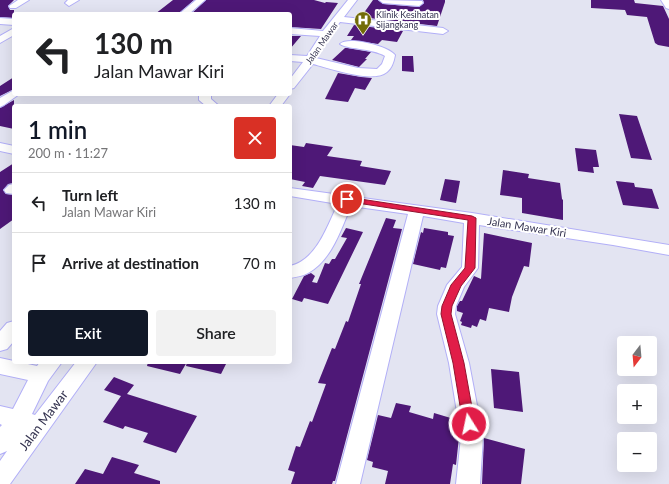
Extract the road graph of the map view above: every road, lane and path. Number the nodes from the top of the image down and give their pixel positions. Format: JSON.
{"nodes":[{"id":1,"x":25,"y":0,"type":"edge"},
{"id":2,"x":201,"y":0,"type":"edge"},
{"id":3,"x":353,"y":0,"type":"edge"},
{"id":4,"x":383,"y":0,"type":"edge"},
{"id":5,"x":424,"y":5,"type":"dead end"},
{"id":6,"x":14,"y":6,"type":"dead end"},
{"id":7,"x":186,"y":12,"type":"edge"},
{"id":8,"x":1,"y":16,"type":"edge"},
{"id":9,"x":339,"y":19,"type":"junction"},
{"id":10,"x":12,"y":21,"type":"edge"},
{"id":11,"x":292,"y":31,"type":"edge"},
{"id":12,"x":329,"y":31,"type":"junction"},
{"id":13,"x":443,"y":31,"type":"dead end"},
{"id":14,"x":12,"y":32,"type":"edge"},
{"id":15,"x":397,"y":34,"type":"dead end"},
{"id":16,"x":0,"y":40,"type":"edge"},
{"id":17,"x":346,"y":44,"type":"dead end"},
{"id":18,"x":292,"y":58,"type":"edge"},
{"id":19,"x":292,"y":62,"type":"edge"},
{"id":20,"x":309,"y":62,"type":"junction"},
{"id":21,"x":292,"y":83,"type":"edge"},
{"id":22,"x":12,"y":94,"type":"edge"},
{"id":23,"x":205,"y":96,"type":"edge"},
{"id":24,"x":0,"y":103,"type":"edge"},
{"id":25,"x":210,"y":104,"type":"edge"},
{"id":26,"x":0,"y":147,"type":"edge"},
{"id":27,"x":12,"y":150,"type":"edge"},
{"id":28,"x":292,"y":192,"type":"edge"},
{"id":29,"x":347,"y":199,"type":"junction"},
{"id":30,"x":417,"y":210,"type":"junction"},
{"id":31,"x":472,"y":218,"type":"junction"},
{"id":32,"x":669,"y":250,"type":"edge"},
{"id":33,"x":292,"y":272,"type":"edge"},
{"id":34,"x":86,"y":364,"type":"edge"},
{"id":35,"x":0,"y":366,"type":"edge"},
{"id":36,"x":47,"y":369,"type":"edge"},
{"id":37,"x":9,"y":418,"type":"edge"},
{"id":38,"x":40,"y":426,"type":"junction"},
{"id":39,"x":0,"y":444,"type":"edge"},
{"id":40,"x":0,"y":479,"type":"edge"},
{"id":41,"x":348,"y":484,"type":"edge"},
{"id":42,"x":468,"y":484,"type":"edge"}],
"edges":[{"from":1,"to":6,"type":"street"},
{"from":2,"to":7,"type":"street"},
{"from":3,"to":9,"type":"street","name":"Jalan Mawar"},
{"from":4,"to":5,"type":"street"},
{"from":8,"to":10,"type":"street"},
{"from":9,"to":12,"type":"street","name":"Jalan Mawar"},
{"from":9,"to":13,"type":"street"},
{"from":11,"to":12,"type":"street"},
{"from":12,"to":15,"type":"street"},
{"from":12,"to":20,"type":"street","name":"Jalan Mawar"},
{"from":14,"to":16,"type":"street"},
{"from":17,"to":20,"type":"street"},
{"from":18,"to":20,"type":"street"},
{"from":19,"to":20,"type":"street"},
{"from":20,"to":21,"type":"street","name":"Jalan Mawar"},
{"from":22,"to":24,"type":"street"},
{"from":23,"to":25,"type":"street"},
{"from":26,"to":27,"type":"street"},
{"from":28,"to":29,"type":"street","name":"Jalan Mawar Kiri"},
{"from":29,"to":30,"type":"street","name":"Jalan Mawar Kiri"},
{"from":29,"to":33,"type":"street"},
{"from":30,"to":31,"type":"street","name":"Jalan Mawar Kiri"},
{"from":30,"to":41,"type":"street"},
{"from":31,"to":32,"type":"street","name":"Jalan Mawar Kiri"},
{"from":31,"to":42,"type":"street"},
{"from":34,"to":38,"type":"street","name":"Jalan Mawar"},
{"from":35,"to":36,"type":"street"},
{"from":36,"to":37,"type":"street"},
{"from":37,"to":38,"type":"street"},
{"from":37,"to":39,"type":"street"},
{"from":38,"to":40,"type":"street","name":"Jalan Mawar"}]}
